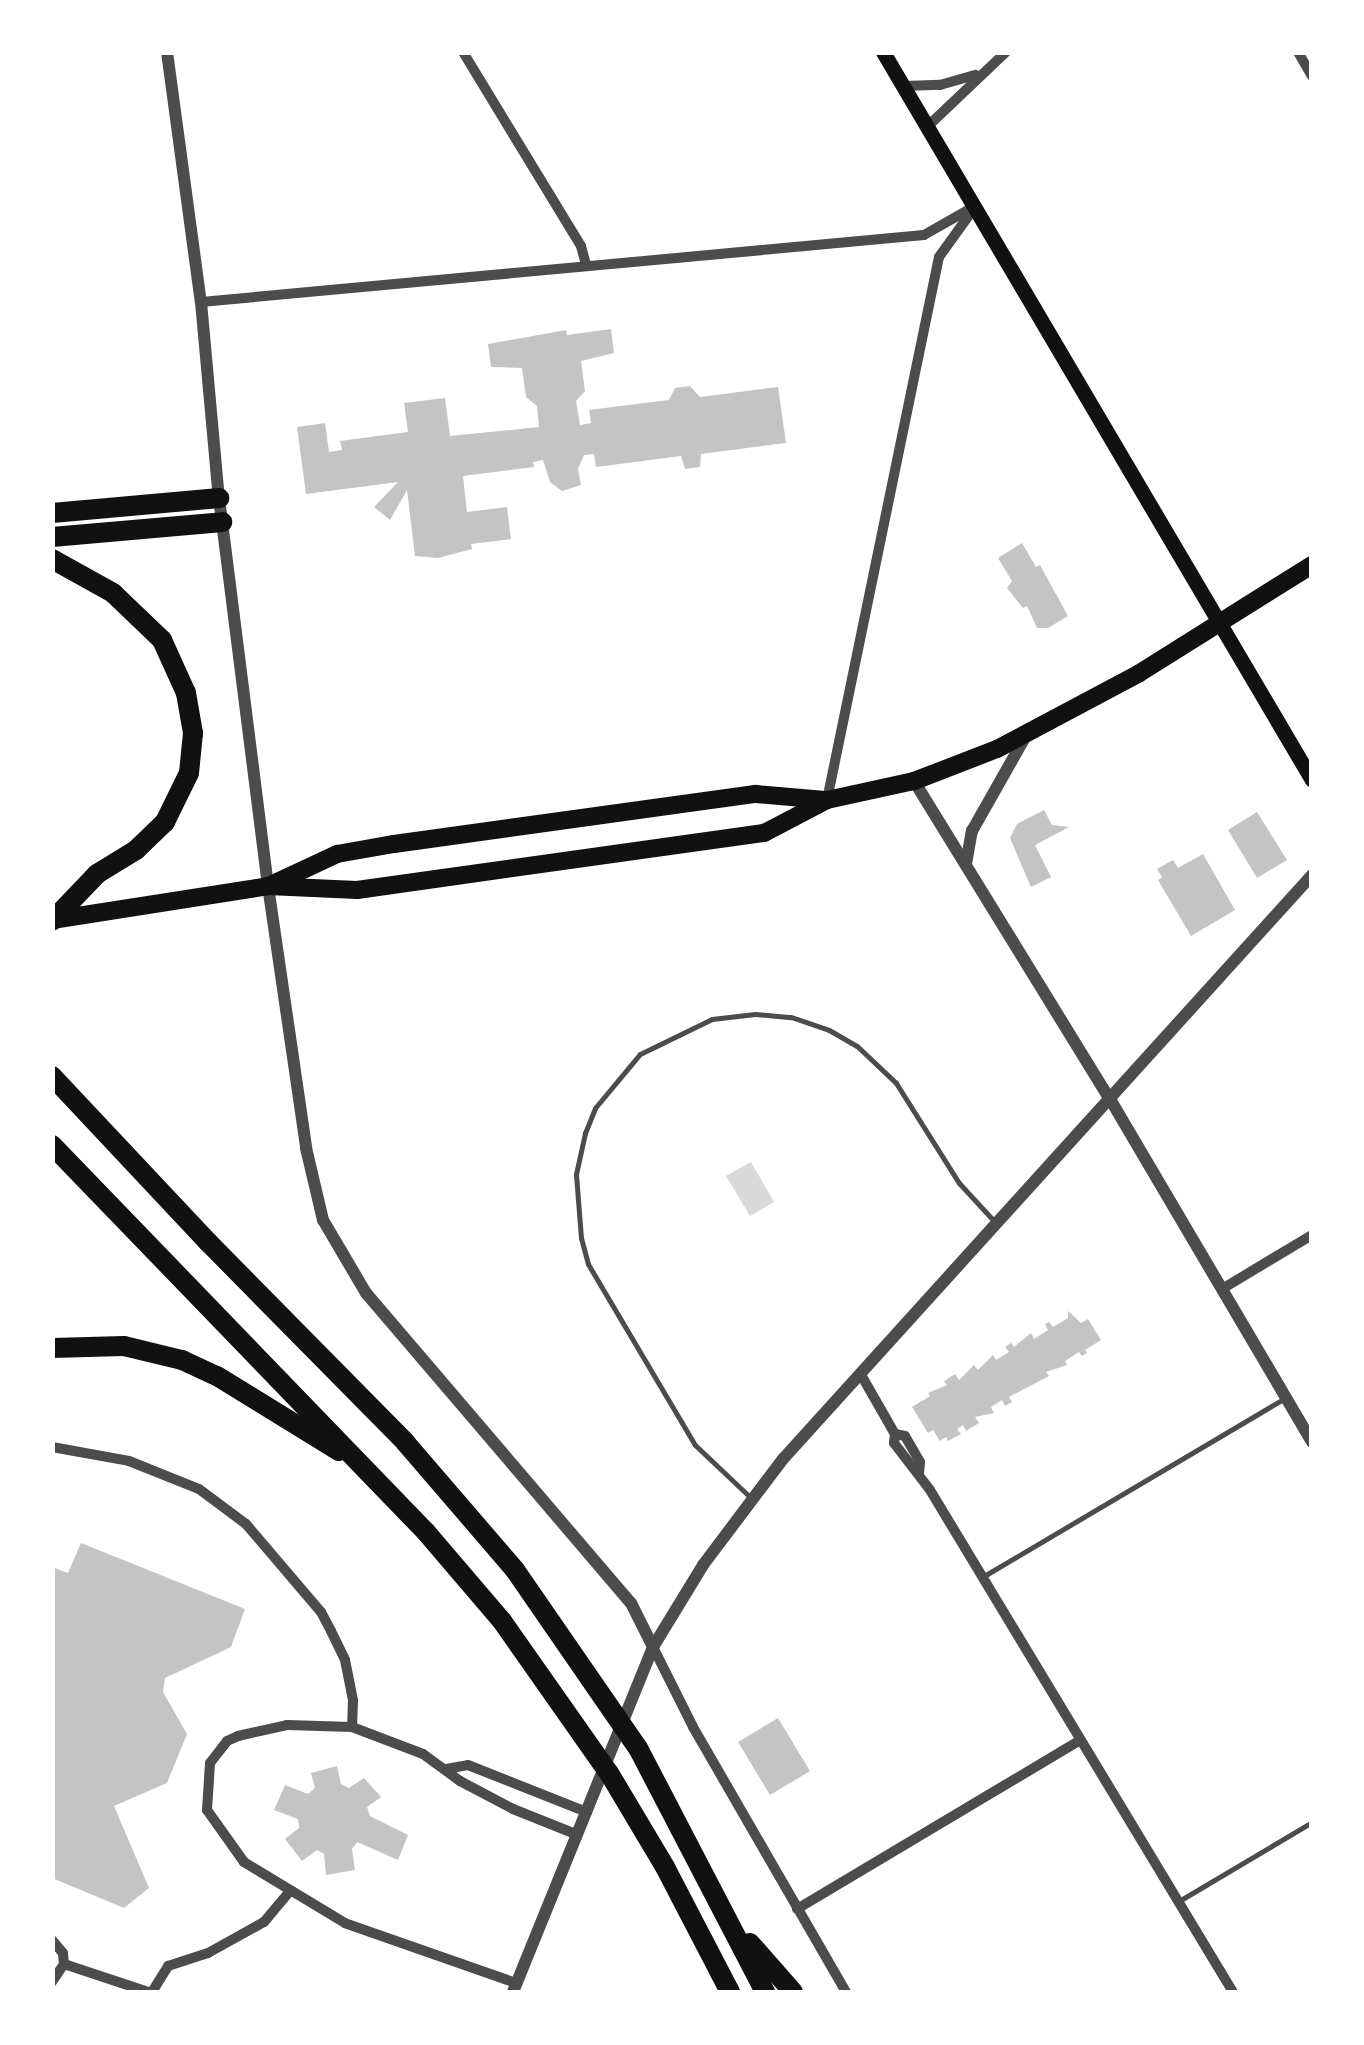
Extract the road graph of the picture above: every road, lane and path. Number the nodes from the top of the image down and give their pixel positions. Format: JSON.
{"nodes":[{"id":1,"x":167,"y":52,"type":"edge"},
{"id":2,"x":464,"y":52,"type":"edge"},
{"id":3,"x":883,"y":52,"type":"edge"},
{"id":4,"x":1006,"y":52,"type":"edge"},
{"id":5,"x":1298,"y":52,"type":"edge"},
{"id":6,"x":982,"y":73,"type":"junction"},
{"id":7,"x":1312,"y":76,"type":"edge"},
{"id":8,"x":904,"y":86,"type":"junction"},
{"id":9,"x":928,"y":126,"type":"junction"},
{"id":10,"x":975,"y":206,"type":"junction"},
{"id":11,"x":586,"y":265,"type":"junction"},
{"id":12,"x":202,"y":302,"type":"junction"},
{"id":13,"x":219,"y":498,"type":"junction"},
{"id":14,"x":52,"y":512,"type":"edge"},
{"id":15,"x":222,"y":522,"type":"junction"},
{"id":16,"x":52,"y":538,"type":"edge"},
{"id":17,"x":52,"y":559,"type":"edge"},
{"id":18,"x":1312,"y":566,"type":"edge"},
{"id":19,"x":1218,"y":627,"type":"junction"},
{"id":20,"x":1028,"y":731,"type":"junction"},
{"id":21,"x":1312,"y":780,"type":"edge"},
{"id":22,"x":914,"y":781,"type":"junction"},
{"id":23,"x":827,"y":800,"type":"junction"},
{"id":24,"x":966,"y":864,"type":"junction"},
{"id":25,"x":1312,"y":875,"type":"edge"},
{"id":26,"x":268,"y":886,"type":"junction"},
{"id":27,"x":53,"y":920,"type":"edge"},
{"id":28,"x":52,"y":1076,"type":"edge"},
{"id":29,"x":1110,"y":1098,"type":"junction"},
{"id":30,"x":52,"y":1146,"type":"edge"},
{"id":31,"x":996,"y":1223,"type":"junction"},
{"id":32,"x":1312,"y":1236,"type":"edge"},
{"id":33,"x":1222,"y":1289,"type":"junction"},
{"id":34,"x":52,"y":1348,"type":"edge"},
{"id":35,"x":860,"y":1373,"type":"junction"},
{"id":36,"x":1285,"y":1398,"type":"junction"},
{"id":37,"x":1312,"y":1442,"type":"edge"},
{"id":38,"x":52,"y":1446,"type":"edge"},
{"id":39,"x":364,"y":1466,"type":"junction"},
{"id":40,"x":752,"y":1499,"type":"junction"},
{"id":41,"x":982,"y":1578,"type":"junction"},
{"id":42,"x":654,"y":1647,"type":"junction"},
{"id":43,"x":352,"y":1728,"type":"junction"},
{"id":44,"x":1079,"y":1741,"type":"junction"},
{"id":45,"x":446,"y":1769,"type":"junction"},
{"id":46,"x":587,"y":1812,"type":"junction"},
{"id":47,"x":1312,"y":1822,"type":"edge"},
{"id":48,"x":578,"y":1835,"type":"junction"},
{"id":49,"x":289,"y":1892,"type":"junction"},
{"id":50,"x":1176,"y":1902,"type":"junction"},
{"id":51,"x":797,"y":1909,"type":"junction"},
{"id":52,"x":732,"y":1923,"type":"junction"},
{"id":53,"x":52,"y":1940,"type":"edge"},
{"id":54,"x":64,"y":1964,"type":"junction"},
{"id":55,"x":52,"y":1982,"type":"edge"},
{"id":56,"x":514,"y":1988,"type":"edge"},
{"id":57,"x":729,"y":1991,"type":"edge"},
{"id":58,"x":150,"y":1992,"type":"edge"},
{"id":59,"x":765,"y":1992,"type":"edge"},
{"id":60,"x":793,"y":1992,"type":"edge"},
{"id":61,"x":846,"y":1992,"type":"edge"},
{"id":62,"x":1233,"y":1992,"type":"edge"}],
"edges":[{"from":1,"to":12,"type":"street"},
{"from":2,"to":11,"type":"street"},
{"from":3,"to":8,"type":"main road"},
{"from":4,"to":6,"type":"street"},
{"from":5,"to":7,"type":"street"},
{"from":6,"to":8,"type":"street"},
{"from":6,"to":9,"type":"street"},
{"from":8,"to":9,"type":"main road"},
{"from":9,"to":10,"type":"main road"},
{"from":10,"to":11,"type":"street"},
{"from":10,"to":19,"type":"main road"},
{"from":10,"to":23,"type":"street"},
{"from":11,"to":12,"type":"street"},
{"from":12,"to":13,"type":"street"},
{"from":13,"to":14,"type":"highway"},
{"from":13,"to":15,"type":"street"},
{"from":15,"to":16,"type":"highway"},
{"from":15,"to":26,"type":"street"},
{"from":17,"to":27,"type":"highway"},
{"from":18,"to":19,"type":"main road"},
{"from":19,"to":20,"type":"main road"},
{"from":19,"to":21,"type":"main road"},
{"from":20,"to":22,"type":"main road"},
{"from":20,"to":24,"type":"street"},
{"from":22,"to":23,"type":"main road"},
{"from":22,"to":24,"type":"street"},
{"from":23,"to":26,"type":"main road"},
{"from":23,"to":26,"type":"main road"},
{"from":24,"to":29,"type":"street"},
{"from":25,"to":29,"type":"street"},
{"from":26,"to":27,"type":"main road"},
{"from":26,"to":42,"type":"street"},
{"from":28,"to":52,"type":"highway"},
{"from":29,"to":31,"type":"street"},
{"from":29,"to":33,"type":"street"},
{"from":30,"to":39,"type":"highway"},
{"from":31,"to":35,"type":"street"},
{"from":31,"to":40,"type":"lane"},
{"from":32,"to":33,"type":"street"},
{"from":33,"to":36,"type":"street"},
{"from":34,"to":39,"type":"highway"},
{"from":35,"to":40,"type":"street"},
{"from":35,"to":41,"type":"street"},
{"from":36,"to":37,"type":"street"},
{"from":36,"to":41,"type":"lane"},
{"from":38,"to":43,"type":"street"},
{"from":39,"to":57,"type":"highway"},
{"from":40,"to":42,"type":"street"},
{"from":41,"to":44,"type":"street"},
{"from":42,"to":46,"type":"street"},
{"from":42,"to":51,"type":"street"},
{"from":43,"to":45,"type":"street"},
{"from":43,"to":49,"type":"street"},
{"from":44,"to":50,"type":"street"},
{"from":44,"to":51,"type":"street"},
{"from":45,"to":46,"type":"street"},
{"from":45,"to":48,"type":"street"},
{"from":46,"to":48,"type":"street"},
{"from":47,"to":50,"type":"lane"},
{"from":48,"to":56,"type":"street"},
{"from":49,"to":56,"type":"street"},
{"from":49,"to":58,"type":"street"},
{"from":50,"to":62,"type":"street"},
{"from":51,"to":61,"type":"street"},
{"from":52,"to":59,"type":"highway"},
{"from":52,"to":60,"type":"highway"},
{"from":53,"to":54,"type":"street"},
{"from":54,"to":55,"type":"street"},
{"from":54,"to":58,"type":"street"}]}
